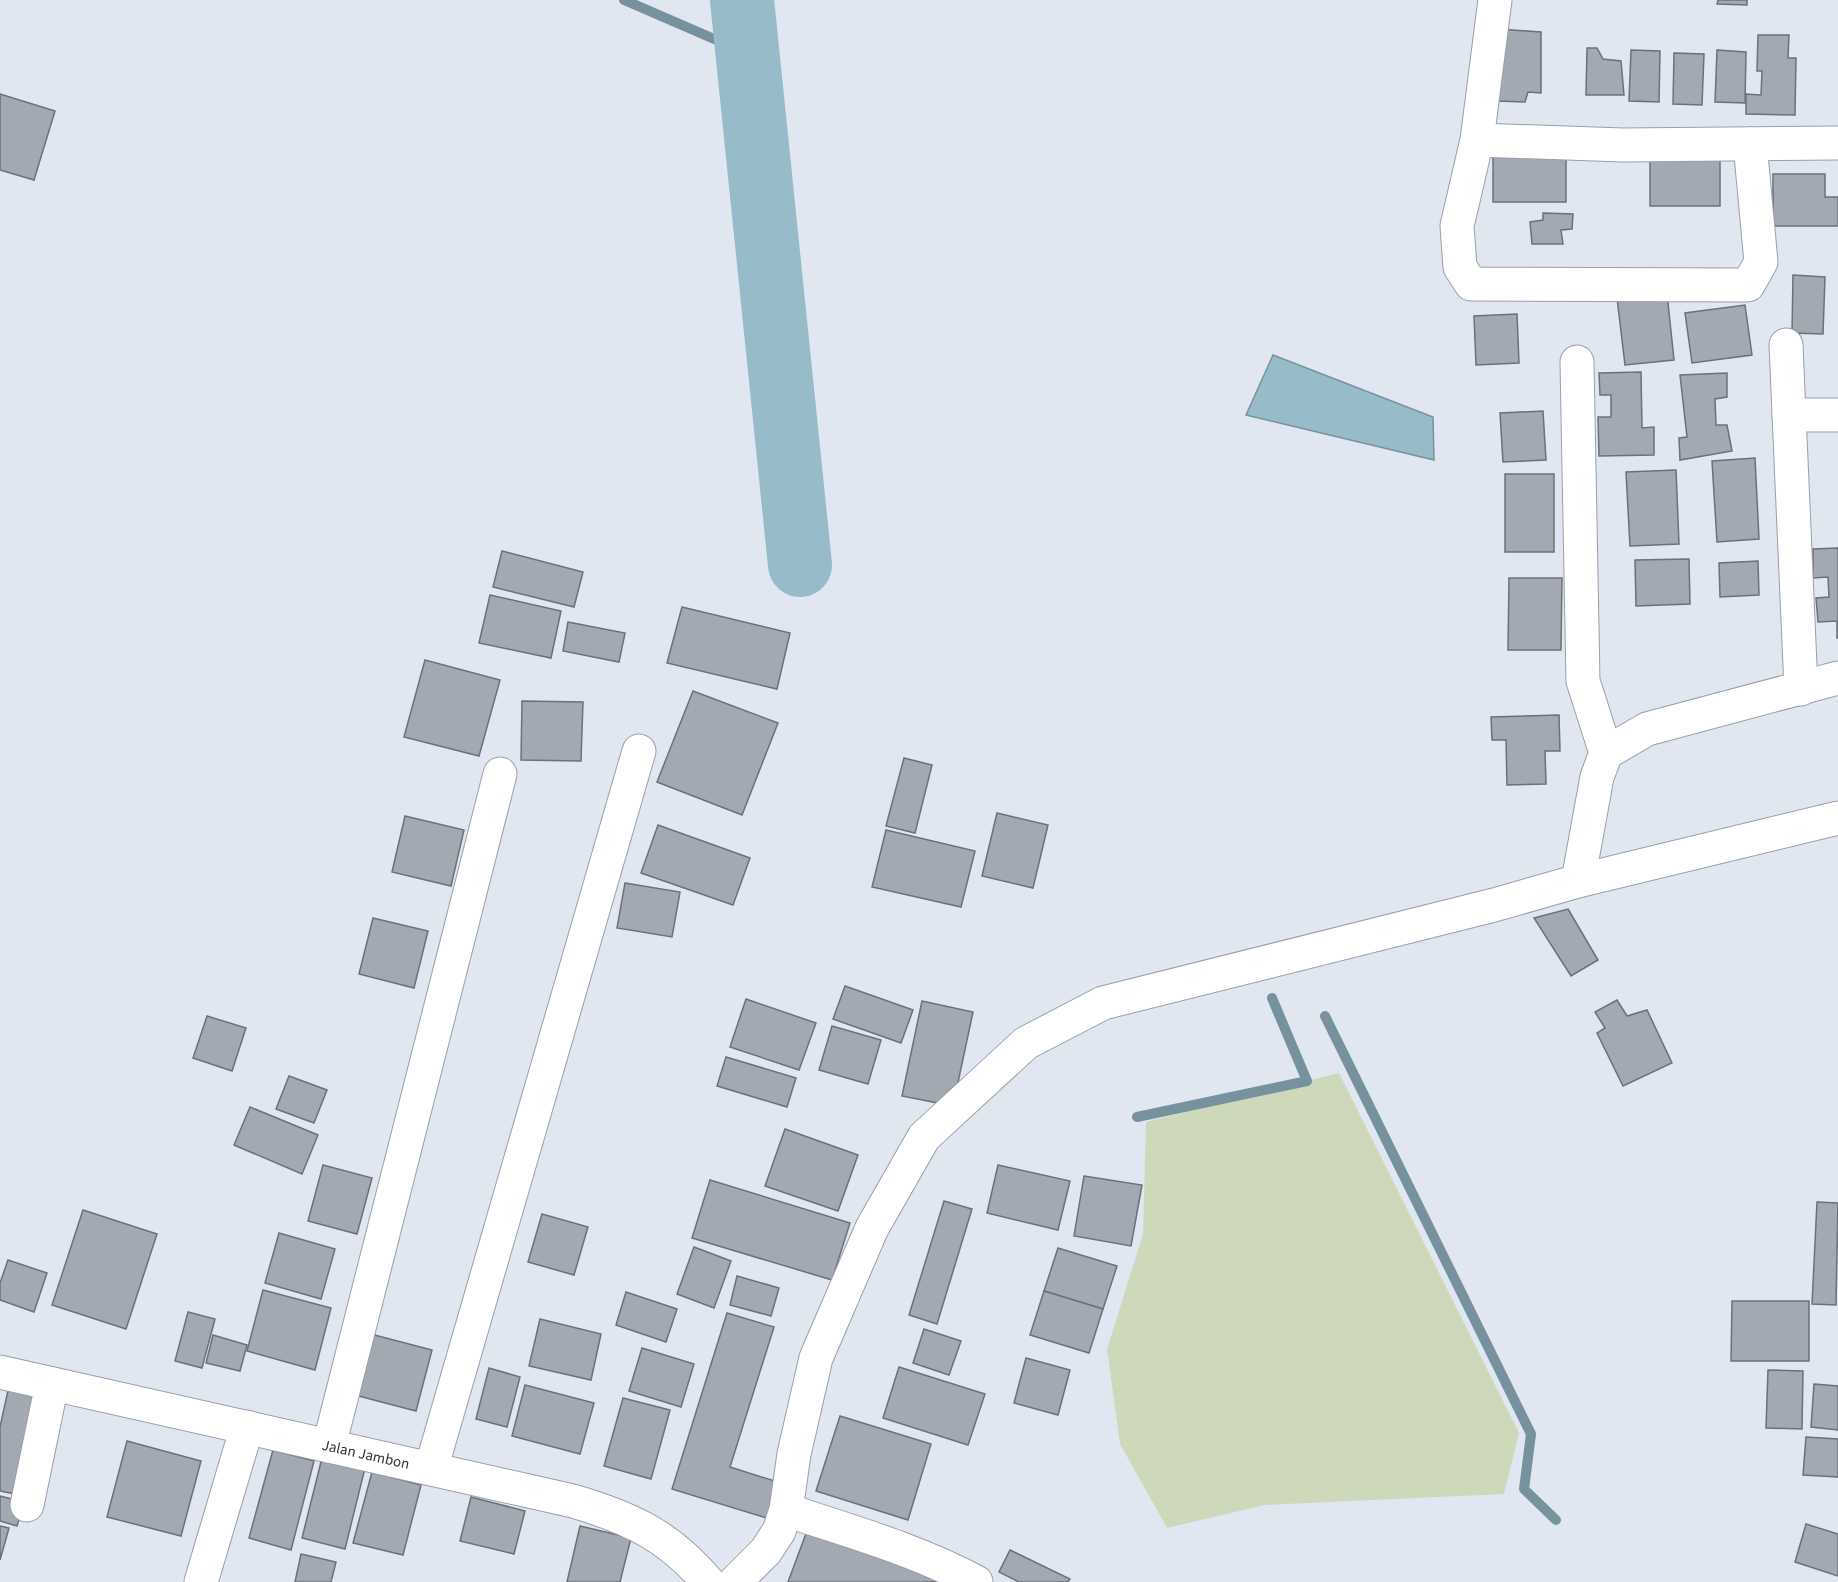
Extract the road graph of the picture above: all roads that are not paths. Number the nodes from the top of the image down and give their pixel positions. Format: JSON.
{"nodes":[{"id":1,"x":1495,"y":0,"type":"edge"},
{"id":2,"x":1477,"y":140,"type":"junction"},
{"id":3,"x":1838,"y":143,"type":"edge"},
{"id":4,"x":1750,"y":144,"type":"junction"},
{"id":5,"x":1786,"y":345,"type":"dead end"},
{"id":6,"x":1577,"y":362,"type":"dead end"},
{"id":7,"x":1789,"y":415,"type":"junction"},
{"id":8,"x":1838,"y":415,"type":"edge"},
{"id":9,"x":1838,"y":678,"type":"edge"},
{"id":10,"x":1801,"y":689,"type":"junction"},
{"id":11,"x":639,"y":751,"type":"dead end"},
{"id":12,"x":1606,"y":753,"type":"junction"},
{"id":13,"x":500,"y":774,"type":"dead end"},
{"id":14,"x":1838,"y":818,"type":"edge"},
{"id":15,"x":1578,"y":881,"type":"junction"},
{"id":16,"x":0,"y":1372,"type":"edge"},
{"id":17,"x":52,"y":1384,"type":"junction"},
{"id":18,"x":247,"y":1427,"type":"junction"},
{"id":19,"x":329,"y":1446,"type":"junction"},
{"id":20,"x":431,"y":1469,"type":"junction"},
{"id":21,"x":27,"y":1505,"type":"dead end"},
{"id":22,"x":786,"y":1510,"type":"junction"},
{"id":23,"x":201,"y":1582,"type":"edge"},
{"id":24,"x":708,"y":1582,"type":"edge"},
{"id":25,"x":735,"y":1582,"type":"edge"},
{"id":26,"x":976,"y":1582,"type":"edge"}],
"edges":[{"from":1,"to":2,"type":"street"},
{"from":2,"to":4,"type":"street"},
{"from":2,"to":4,"type":"street"},
{"from":3,"to":4,"type":"street"},
{"from":5,"to":7,"type":"street"},
{"from":6,"to":12,"type":"street"},
{"from":7,"to":8,"type":"street"},
{"from":7,"to":10,"type":"street"},
{"from":9,"to":10,"type":"street"},
{"from":10,"to":12,"type":"street"},
{"from":11,"to":20,"type":"street"},
{"from":12,"to":15,"type":"street"},
{"from":13,"to":19,"type":"street"},
{"from":14,"to":15,"type":"street"},
{"from":15,"to":22,"type":"street"},
{"from":16,"to":17,"type":"street","name":"Jalan Jambon"},
{"from":17,"to":18,"type":"street","name":"Jalan Jambon"},
{"from":17,"to":21,"type":"street"},
{"from":18,"to":19,"type":"street","name":"Jalan Jambon"},
{"from":18,"to":23,"type":"street"},
{"from":19,"to":20,"type":"street","name":"Jalan Jambon"},
{"from":20,"to":24,"type":"street","name":"Jalan Jambon"},
{"from":22,"to":25,"type":"street"},
{"from":22,"to":26,"type":"street"}]}
